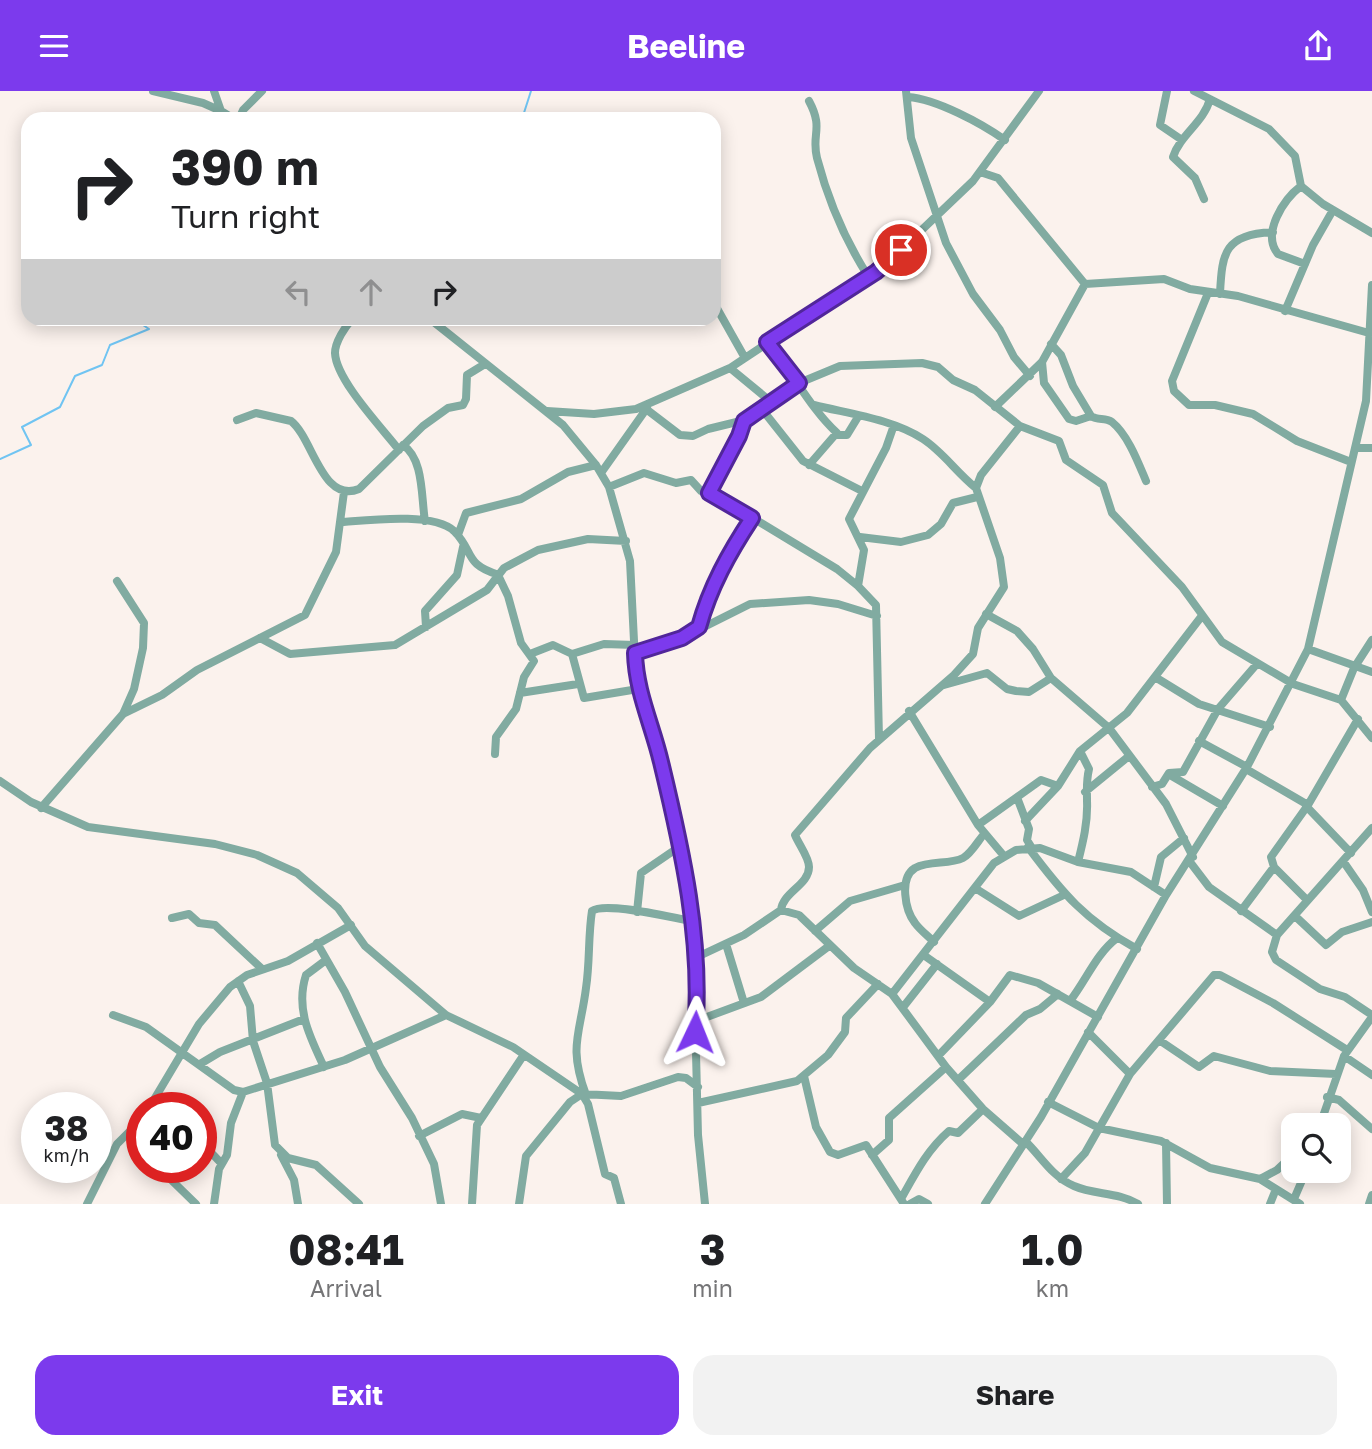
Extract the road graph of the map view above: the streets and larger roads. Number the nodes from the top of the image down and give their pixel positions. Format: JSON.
{"nodes":[{"id":1,"x":153,"y":91,"type":"edge"},
{"id":2,"x":214,"y":91,"type":"edge"},
{"id":3,"x":262,"y":91,"type":"edge"},
{"id":4,"x":1039,"y":91,"type":"edge"},
{"id":5,"x":1167,"y":91,"type":"edge"},
{"id":6,"x":1194,"y":91,"type":"edge"},
{"id":7,"x":1222,"y":92,"type":"edge"},
{"id":8,"x":907,"y":94,"type":"edge"},
{"id":9,"x":809,"y":101,"type":"dead end"},
{"id":10,"x":1214,"y":101,"type":"junction"},
{"id":11,"x":221,"y":111,"type":"joint"},
{"id":12,"x":242,"y":112,"type":"edge"},
{"id":13,"x":1005,"y":140,"type":"junction"},
{"id":14,"x":1182,"y":140,"type":"junction"},
{"id":15,"x":980,"y":172,"type":"junction"},
{"id":16,"x":1301,"y":186,"type":"junction"},
{"id":17,"x":1204,"y":199,"type":"dead end"},
{"id":18,"x":1333,"y":210,"type":"junction"},
{"id":19,"x":936,"y":217,"type":"junction"},
{"id":20,"x":1273,"y":232,"type":"junction"},
{"id":21,"x":1372,"y":233,"type":"edge"},
{"id":22,"x":1305,"y":264,"type":"junction"},
{"id":23,"x":868,"y":276,"type":"junction"},
{"id":24,"x":1085,"y":284,"type":"junction"},
{"id":25,"x":1372,"y":285,"type":"edge"},
{"id":26,"x":1208,"y":293,"type":"junction"},
{"id":27,"x":1220,"y":295,"type":"junction"},
{"id":28,"x":1371,"y":303,"type":"edge"},
{"id":29,"x":1285,"y":311,"type":"junction"},
{"id":30,"x":721,"y":315,"type":"edge"},
{"id":31,"x":348,"y":326,"type":"edge"},
{"id":32,"x":439,"y":326,"type":"edge"},
{"id":33,"x":1369,"y":333,"type":"junction"},
{"id":34,"x":767,"y":342,"type":"junction"},
{"id":35,"x":1051,"y":344,"type":"junction"},
{"id":36,"x":745,"y":358,"type":"junction"},
{"id":37,"x":1042,"y":362,"type":"junction"},
{"id":38,"x":485,"y":364,"type":"junction"},
{"id":39,"x":730,"y":368,"type":"junction"},
{"id":40,"x":1031,"y":374,"type":"junction"},
{"id":41,"x":799,"y":383,"type":"junction"},
{"id":42,"x":1044,"y":383,"type":"junction"},
{"id":43,"x":770,"y":401,"type":"junction"},
{"id":44,"x":1369,"y":402,"type":"edge"},
{"id":45,"x":814,"y":405,"type":"junction"},
{"id":46,"x":648,"y":407,"type":"junction"},
{"id":47,"x":995,"y":407,"type":"junction"},
{"id":48,"x":761,"y":408,"type":"junction"},
{"id":49,"x":547,"y":411,"type":"junction"},
{"id":50,"x":1091,"y":416,"type":"junction"},
{"id":51,"x":858,"y":417,"type":"junction"},
{"id":52,"x":237,"y":420,"type":"dead end"},
{"id":53,"x":744,"y":421,"type":"junction"},
{"id":54,"x":894,"y":425,"type":"junction"},
{"id":55,"x":1020,"y":426,"type":"junction"},
{"id":56,"x":837,"y":433,"type":"junction"},
{"id":57,"x":401,"y":448,"type":"junction"},
{"id":58,"x":1355,"y":448,"type":"junction"},
{"id":59,"x":1372,"y":448,"type":"edge"},
{"id":60,"x":1351,"y":462,"type":"junction"},
{"id":61,"x":809,"y":465,"type":"junction"},
{"id":62,"x":599,"y":469,"type":"junction"},
{"id":63,"x":1146,"y":481,"type":"dead end"},
{"id":64,"x":609,"y":487,"type":"junction"},
{"id":65,"x":862,"y":491,"type":"junction"},
{"id":66,"x":344,"y":492,"type":"junction"},
{"id":67,"x":976,"y":492,"type":"junction"},
{"id":68,"x":709,"y":493,"type":"junction"},
{"id":69,"x":752,"y":518,"type":"junction"},
{"id":70,"x":425,"y":520,"type":"junction"},
{"id":71,"x":342,"y":522,"type":"junction"},
{"id":72,"x":458,"y":535,"type":"junction"},
{"id":73,"x":860,"y":537,"type":"junction"},
{"id":74,"x":626,"y":541,"type":"junction"},
{"id":75,"x":463,"y":544,"type":"junction"},
{"id":76,"x":498,"y":575,"type":"junction"},
{"id":77,"x":117,"y":581,"type":"dead end"},
{"id":78,"x":858,"y":586,"type":"junction"},
{"id":79,"x":986,"y":614,"type":"junction"},
{"id":80,"x":877,"y":616,"type":"junction"},
{"id":81,"x":1201,"y":617,"type":"junction"},
{"id":82,"x":426,"y":627,"type":"junction"},
{"id":83,"x":699,"y":627,"type":"junction"},
{"id":84,"x":260,"y":638,"type":"junction"},
{"id":85,"x":1372,"y":640,"type":"edge"},
{"id":86,"x":635,"y":649,"type":"junction"},
{"id":87,"x":1308,"y":649,"type":"junction"},
{"id":88,"x":572,"y":653,"type":"junction"},
{"id":89,"x":530,"y":654,"type":"junction"},
{"id":90,"x":1256,"y":664,"type":"junction"},
{"id":91,"x":1354,"y":668,"type":"junction"},
{"id":92,"x":1372,"y":672,"type":"edge"},
{"id":93,"x":1156,"y":677,"type":"junction"},
{"id":94,"x":1051,"y":678,"type":"junction"},
{"id":95,"x":578,"y":684,"type":"junction"},
{"id":96,"x":1293,"y":684,"type":"junction"},
{"id":97,"x":939,"y":687,"type":"junction"},
{"id":98,"x":638,"y":689,"type":"junction"},
{"id":99,"x":520,"y":693,"type":"junction"},
{"id":100,"x":1340,"y":700,"type":"junction"},
{"id":101,"x":1218,"y":709,"type":"junction"},
{"id":102,"x":909,"y":711,"type":"junction"},
{"id":103,"x":123,"y":714,"type":"junction"},
{"id":104,"x":1358,"y":719,"type":"junction"},
{"id":105,"x":1270,"y":727,"type":"junction"},
{"id":106,"x":1109,"y":728,"type":"junction"},
{"id":107,"x":1372,"y":738,"type":"edge"},
{"id":108,"x":879,"y":739,"type":"junction"},
{"id":109,"x":1199,"y":741,"type":"junction"},
{"id":110,"x":1080,"y":751,"type":"junction"},
{"id":111,"x":495,"y":754,"type":"dead end"},
{"id":112,"x":1129,"y":756,"type":"junction"},
{"id":113,"x":1247,"y":768,"type":"junction"},
{"id":114,"x":1168,"y":773,"type":"junction"},
{"id":115,"x":0,"y":781,"type":"edge"},
{"id":116,"x":1058,"y":786,"type":"junction"},
{"id":117,"x":1152,"y":787,"type":"junction"},
{"id":118,"x":1086,"y":792,"type":"junction"},
{"id":119,"x":1018,"y":800,"type":"junction"},
{"id":120,"x":1223,"y":806,"type":"junction"},
{"id":121,"x":1307,"y":806,"type":"junction"},
{"id":122,"x":41,"y":808,"type":"junction"},
{"id":123,"x":1025,"y":821,"type":"junction"},
{"id":124,"x":978,"y":825,"type":"junction"},
{"id":125,"x":1372,"y":828,"type":"edge"},
{"id":126,"x":984,"y":834,"type":"junction"},
{"id":127,"x":1184,"y":838,"type":"junction"},
{"id":128,"x":679,"y":847,"type":"junction"},
{"id":129,"x":1030,"y":848,"type":"junction"},
{"id":130,"x":1351,"y":853,"type":"junction"},
{"id":131,"x":1004,"y":856,"type":"junction"},
{"id":132,"x":1191,"y":860,"type":"junction"},
{"id":133,"x":1343,"y":861,"type":"junction"},
{"id":134,"x":1078,"y":862,"type":"junction"},
{"id":135,"x":1274,"y":867,"type":"junction"},
{"id":136,"x":905,"y":885,"type":"junction"},
{"id":137,"x":1154,"y":887,"type":"junction"},
{"id":138,"x":975,"y":888,"type":"junction"},
{"id":139,"x":1064,"y":895,"type":"junction"},
{"id":140,"x":1166,"y":895,"type":"junction"},
{"id":141,"x":1307,"y":900,"type":"junction"},
{"id":142,"x":781,"y":910,"type":"junction"},
{"id":143,"x":1241,"y":911,"type":"junction"},
{"id":144,"x":638,"y":912,"type":"junction"},
{"id":145,"x":1372,"y":912,"type":"edge"},
{"id":146,"x":1295,"y":916,"type":"junction"},
{"id":147,"x":172,"y":918,"type":"dead end"},
{"id":148,"x":692,"y":921,"type":"junction"},
{"id":149,"x":1372,"y":922,"type":"edge"},
{"id":150,"x":351,"y":925,"type":"junction"},
{"id":151,"x":815,"y":931,"type":"junction"},
{"id":152,"x":1277,"y":935,"type":"junction"},
{"id":153,"x":1117,"y":938,"type":"junction"},
{"id":154,"x":934,"y":942,"type":"junction"},
{"id":155,"x":317,"y":943,"type":"junction"},
{"id":156,"x":726,"y":944,"type":"junction"},
{"id":157,"x":829,"y":946,"type":"junction"},
{"id":158,"x":1137,"y":949,"type":"junction"},
{"id":159,"x":925,"y":956,"type":"junction"},
{"id":160,"x":695,"y":958,"type":"junction"},
{"id":161,"x":326,"y":960,"type":"junction"},
{"id":162,"x":937,"y":964,"type":"junction"},
{"id":163,"x":262,"y":969,"type":"junction"},
{"id":164,"x":238,"y":981,"type":"junction"},
{"id":165,"x":878,"y":985,"type":"junction"},
{"id":166,"x":892,"y":994,"type":"junction"},
{"id":167,"x":1058,"y":994,"type":"junction"},
{"id":168,"x":1070,"y":1001,"type":"junction"},
{"id":169,"x":990,"y":1002,"type":"junction"},
{"id":170,"x":744,"y":1003,"type":"junction"},
{"id":171,"x":904,"y":1006,"type":"junction"},
{"id":172,"x":113,"y":1015,"type":"dead end"},
{"id":173,"x":446,"y":1015,"type":"junction"},
{"id":174,"x":1372,"y":1016,"type":"edge"},
{"id":175,"x":1098,"y":1017,"type":"junction"},
{"id":176,"x":304,"y":1019,"type":"junction"},
{"id":177,"x":696,"y":1021,"type":"junction"},
{"id":178,"x":1088,"y":1032,"type":"junction"},
{"id":179,"x":1159,"y":1040,"type":"junction"},
{"id":180,"x":253,"y":1041,"type":"junction"},
{"id":181,"x":371,"y":1048,"type":"junction"},
{"id":182,"x":1345,"y":1053,"type":"junction"},
{"id":183,"x":181,"y":1054,"type":"junction"},
{"id":184,"x":523,"y":1056,"type":"junction"},
{"id":185,"x":938,"y":1056,"type":"junction"},
{"id":186,"x":200,"y":1064,"type":"junction"},
{"id":187,"x":324,"y":1067,"type":"junction"},
{"id":188,"x":946,"y":1067,"type":"junction"},
{"id":189,"x":1130,"y":1074,"type":"junction"},
{"id":190,"x":1336,"y":1074,"type":"junction"},
{"id":191,"x":1372,"y":1075,"type":"edge"},
{"id":192,"x":804,"y":1076,"type":"junction"},
{"id":193,"x":958,"y":1080,"type":"junction"},
{"id":194,"x":267,"y":1083,"type":"junction"},
{"id":195,"x":698,"y":1087,"type":"junction"},
{"id":196,"x":159,"y":1092,"type":"edge"},
{"id":197,"x":243,"y":1092,"type":"junction"},
{"id":198,"x":584,"y":1094,"type":"junction"},
{"id":199,"x":1327,"y":1097,"type":"junction"},
{"id":200,"x":1048,"y":1102,"type":"junction"},
{"id":201,"x":698,"y":1103,"type":"junction"},
{"id":202,"x":982,"y":1109,"type":"junction"},
{"id":203,"x":1323,"y":1113,"type":"edge"},
{"id":204,"x":481,"y":1118,"type":"junction"},
{"id":205,"x":1099,"y":1128,"type":"junction"},
{"id":206,"x":1372,"y":1129,"type":"edge"},
{"id":207,"x":126,"y":1135,"type":"edge"},
{"id":208,"x":419,"y":1136,"type":"junction"},
{"id":209,"x":1024,"y":1143,"type":"junction"},
{"id":210,"x":1167,"y":1143,"type":"junction"},
{"id":211,"x":872,"y":1154,"type":"junction"},
{"id":212,"x":281,"y":1155,"type":"junction"},
{"id":213,"x":217,"y":1160,"type":"edge"},
{"id":214,"x":221,"y":1164,"type":"junction"},
{"id":215,"x":1281,"y":1166,"type":"edge"},
{"id":216,"x":1061,"y":1179,"type":"junction"},
{"id":217,"x":1260,"y":1179,"type":"junction"},
{"id":218,"x":174,"y":1183,"type":"edge"},
{"id":219,"x":1302,"y":1183,"type":"edge"},
{"id":220,"x":1276,"y":1189,"type":"junction"},
{"id":221,"x":1372,"y":1195,"type":"edge"},
{"id":222,"x":441,"y":1201,"type":"edge"},
{"id":223,"x":902,"y":1201,"type":"edge"},
{"id":224,"x":1297,"y":1201,"type":"edge"},
{"id":225,"x":295,"y":1203,"type":"edge"},
{"id":226,"x":87,"y":1204,"type":"edge"},
{"id":227,"x":196,"y":1204,"type":"edge"},
{"id":228,"x":214,"y":1204,"type":"edge"},
{"id":229,"x":359,"y":1204,"type":"edge"},
{"id":230,"x":450,"y":1204,"type":"edge"},
{"id":231,"x":472,"y":1204,"type":"edge"},
{"id":232,"x":519,"y":1204,"type":"edge"},
{"id":233,"x":621,"y":1204,"type":"edge"},
{"id":234,"x":705,"y":1204,"type":"edge"},
{"id":235,"x":910,"y":1204,"type":"edge"},
{"id":236,"x":928,"y":1204,"type":"edge"},
{"id":237,"x":985,"y":1204,"type":"edge"},
{"id":238,"x":1138,"y":1204,"type":"edge"},
{"id":239,"x":1167,"y":1204,"type":"edge"},
{"id":240,"x":1270,"y":1204,"type":"edge"},
{"id":241,"x":1369,"y":1204,"type":"edge"}],
"edges":[{"from":1,"to":11,"type":"street"},
{"from":2,"to":11,"type":"street"},
{"from":3,"to":12,"type":"street"},
{"from":4,"to":13,"type":"street"},
{"from":5,"to":14,"type":"street"},
{"from":6,"to":10,"type":"street"},
{"from":7,"to":10,"type":"street"},
{"from":8,"to":13,"type":"street"},
{"from":8,"to":19,"type":"street"},
{"from":9,"to":23,"type":"street"},
{"from":10,"to":14,"type":"street"},
{"from":10,"to":16,"type":"street"},
{"from":13,"to":15,"type":"street"},
{"from":14,"to":17,"type":"street"},
{"from":15,"to":19,"type":"street"},
{"from":15,"to":24,"type":"street"},
{"from":16,"to":18,"type":"street"},
{"from":16,"to":20,"type":"street"},
{"from":18,"to":21,"type":"street"},
{"from":18,"to":22,"type":"street"},
{"from":19,"to":23,"type":"street"},
{"from":19,"to":40,"type":"street"},
{"from":20,"to":22,"type":"street"},
{"from":20,"to":27,"type":"street"},
{"from":22,"to":29,"type":"street"},
{"from":23,"to":34,"type":"street"},
{"from":24,"to":26,"type":"street"},
{"from":24,"to":35,"type":"street"},
{"from":25,"to":28,"type":"street"},
{"from":26,"to":27,"type":"street"},
{"from":26,"to":60,"type":"street"},
{"from":27,"to":29,"type":"street"},
{"from":28,"to":33,"type":"street"},
{"from":29,"to":33,"type":"street"},
{"from":30,"to":36,"type":"street"},
{"from":31,"to":57,"type":"street"},
{"from":32,"to":38,"type":"street"},
{"from":33,"to":44,"type":"street"},
{"from":34,"to":36,"type":"street"},
{"from":34,"to":41,"type":"street"},
{"from":35,"to":37,"type":"street"},
{"from":35,"to":50,"type":"street"},
{"from":36,"to":39,"type":"street"},
{"from":37,"to":40,"type":"street"},
{"from":37,"to":42,"type":"street"},
{"from":38,"to":49,"type":"street"},
{"from":38,"to":57,"type":"street"},
{"from":39,"to":43,"type":"street"},
{"from":39,"to":46,"type":"street"},
{"from":40,"to":42,"type":"street"},
{"from":40,"to":47,"type":"street"},
{"from":41,"to":43,"type":"street"},
{"from":41,"to":45,"type":"street"},
{"from":41,"to":47,"type":"street"},
{"from":42,"to":50,"type":"street"},
{"from":43,"to":48,"type":"street"},
{"from":44,"to":58,"type":"street"},
{"from":45,"to":51,"type":"street"},
{"from":45,"to":56,"type":"street"},
{"from":46,"to":49,"type":"street"},
{"from":46,"to":53,"type":"street"},
{"from":46,"to":62,"type":"street"},
{"from":47,"to":55,"type":"street"},
{"from":48,"to":53,"type":"street"},
{"from":48,"to":61,"type":"street"},
{"from":49,"to":62,"type":"street"},
{"from":50,"to":63,"type":"street"},
{"from":51,"to":54,"type":"street"},
{"from":51,"to":56,"type":"street"},
{"from":52,"to":66,"type":"street"},
{"from":53,"to":68,"type":"street"},
{"from":54,"to":65,"type":"street"},
{"from":54,"to":67,"type":"street"},
{"from":55,"to":67,"type":"street"},
{"from":55,"to":81,"type":"street"},
{"from":56,"to":61,"type":"street"},
{"from":57,"to":66,"type":"street"},
{"from":57,"to":70,"type":"street"},
{"from":58,"to":59,"type":"street"},
{"from":58,"to":60,"type":"street"},
{"from":60,"to":87,"type":"street"},
{"from":61,"to":65,"type":"street"},
{"from":62,"to":64,"type":"street"},
{"from":62,"to":72,"type":"street"},
{"from":64,"to":68,"type":"street"},
{"from":64,"to":74,"type":"street"},
{"from":65,"to":73,"type":"street"},
{"from":66,"to":71,"type":"street"},
{"from":67,"to":73,"type":"street"},
{"from":67,"to":79,"type":"street"},
{"from":68,"to":69,"type":"street"},
{"from":69,"to":78,"type":"street"},
{"from":69,"to":83,"type":"street"},
{"from":70,"to":71,"type":"street"},
{"from":70,"to":72,"type":"street"},
{"from":71,"to":84,"type":"street"},
{"from":72,"to":75,"type":"street"},
{"from":73,"to":78,"type":"street"},
{"from":74,"to":76,"type":"street"},
{"from":74,"to":86,"type":"street"},
{"from":75,"to":76,"type":"street"},
{"from":75,"to":82,"type":"street"},
{"from":76,"to":82,"type":"street"},
{"from":76,"to":89,"type":"street"},
{"from":77,"to":103,"type":"street"},
{"from":78,"to":80,"type":"street"},
{"from":79,"to":94,"type":"street"},
{"from":79,"to":97,"type":"street"},
{"from":80,"to":83,"type":"street"},
{"from":80,"to":108,"type":"street"},
{"from":81,"to":90,"type":"street"},
{"from":81,"to":93,"type":"street"},
{"from":82,"to":84,"type":"street"},
{"from":83,"to":86,"type":"street"},
{"from":84,"to":103,"type":"street"},
{"from":85,"to":91,"type":"street"},
{"from":86,"to":88,"type":"street"},
{"from":86,"to":98,"type":"street"},
{"from":87,"to":91,"type":"street"},
{"from":87,"to":96,"type":"street"},
{"from":88,"to":89,"type":"street"},
{"from":88,"to":95,"type":"street"},
{"from":89,"to":99,"type":"street"},
{"from":90,"to":96,"type":"street"},
{"from":90,"to":101,"type":"street"},
{"from":91,"to":92,"type":"street"},
{"from":91,"to":100,"type":"street"},
{"from":93,"to":101,"type":"street"},
{"from":93,"to":106,"type":"street"},
{"from":94,"to":97,"type":"street"},
{"from":94,"to":106,"type":"street"},
{"from":95,"to":98,"type":"street"},
{"from":95,"to":99,"type":"street"},
{"from":96,"to":100,"type":"street"},
{"from":96,"to":105,"type":"street"},
{"from":97,"to":102,"type":"street"},
{"from":98,"to":128,"type":"street"},
{"from":99,"to":111,"type":"street"},
{"from":100,"to":104,"type":"street"},
{"from":101,"to":105,"type":"street"},
{"from":101,"to":109,"type":"street"},
{"from":102,"to":108,"type":"street"},
{"from":102,"to":124,"type":"street"},
{"from":103,"to":122,"type":"street"},
{"from":104,"to":107,"type":"street"},
{"from":104,"to":121,"type":"street"},
{"from":105,"to":113,"type":"street"},
{"from":106,"to":110,"type":"street"},
{"from":106,"to":112,"type":"street"},
{"from":108,"to":142,"type":"street"},
{"from":109,"to":113,"type":"street"},
{"from":109,"to":114,"type":"street"},
{"from":110,"to":116,"type":"street"},
{"from":110,"to":118,"type":"street"},
{"from":112,"to":117,"type":"street"},
{"from":112,"to":118,"type":"street"},
{"from":113,"to":120,"type":"street"},
{"from":113,"to":121,"type":"street"},
{"from":114,"to":117,"type":"street"},
{"from":114,"to":120,"type":"street"},
{"from":115,"to":122,"type":"street"},
{"from":116,"to":119,"type":"street"},
{"from":116,"to":123,"type":"street"},
{"from":117,"to":127,"type":"street"},
{"from":118,"to":134,"type":"street"},
{"from":119,"to":123,"type":"street"},
{"from":119,"to":124,"type":"street"},
{"from":120,"to":132,"type":"street"},
{"from":121,"to":130,"type":"street"},
{"from":121,"to":135,"type":"street"},
{"from":122,"to":150,"type":"street"},
{"from":123,"to":129,"type":"street"},
{"from":124,"to":126,"type":"street"},
{"from":125,"to":130,"type":"street"},
{"from":126,"to":131,"type":"street"},
{"from":126,"to":136,"type":"street"},
{"from":127,"to":132,"type":"street"},
{"from":127,"to":137,"type":"street"},
{"from":128,"to":144,"type":"street"},
{"from":128,"to":148,"type":"street"},
{"from":129,"to":131,"type":"street"},
{"from":129,"to":134,"type":"street"},
{"from":129,"to":139,"type":"street"},
{"from":130,"to":133,"type":"street"},
{"from":131,"to":138,"type":"street"},
{"from":132,"to":140,"type":"street"},
{"from":132,"to":143,"type":"street"},
{"from":133,"to":141,"type":"street"},
{"from":133,"to":145,"type":"street"},
{"from":134,"to":137,"type":"street"},
{"from":135,"to":141,"type":"street"},
{"from":135,"to":143,"type":"street"},
{"from":136,"to":151,"type":"street"},
{"from":136,"to":154,"type":"street"},
{"from":137,"to":140,"type":"street"},
{"from":138,"to":139,"type":"street"},
{"from":138,"to":154,"type":"street"},
{"from":139,"to":153,"type":"street"},
{"from":140,"to":158,"type":"street"},
{"from":141,"to":146,"type":"street"},
{"from":142,"to":151,"type":"street"},
{"from":142,"to":156,"type":"street"},
{"from":143,"to":152,"type":"street"},
{"from":144,"to":148,"type":"street"},
{"from":144,"to":198,"type":"street"},
{"from":146,"to":149,"type":"street"},
{"from":146,"to":152,"type":"street"},
{"from":147,"to":163,"type":"street"},
{"from":148,"to":160,"type":"street"},
{"from":150,"to":155,"type":"street"},
{"from":150,"to":173,"type":"street"},
{"from":151,"to":157,"type":"street"},
{"from":152,"to":174,"type":"street"},
{"from":153,"to":158,"type":"street"},
{"from":153,"to":168,"type":"street"},
{"from":154,"to":159,"type":"street"},
{"from":155,"to":161,"type":"street"},
{"from":155,"to":163,"type":"street"},
{"from":156,"to":160,"type":"street"},
{"from":156,"to":170,"type":"street"},
{"from":157,"to":165,"type":"street"},
{"from":157,"to":170,"type":"street"},
{"from":158,"to":175,"type":"street"},
{"from":159,"to":162,"type":"street"},
{"from":159,"to":166,"type":"street"},
{"from":160,"to":177,"type":"street"},
{"from":161,"to":176,"type":"street"},
{"from":161,"to":181,"type":"street"},
{"from":162,"to":169,"type":"street"},
{"from":162,"to":171,"type":"street"},
{"from":163,"to":164,"type":"street"},
{"from":164,"to":180,"type":"street"},
{"from":164,"to":183,"type":"street"},
{"from":165,"to":166,"type":"street"},
{"from":165,"to":192,"type":"street"},
{"from":166,"to":171,"type":"street"},
{"from":167,"to":168,"type":"street"},
{"from":167,"to":169,"type":"street"},
{"from":167,"to":193,"type":"street"},
{"from":168,"to":175,"type":"street"},
{"from":169,"to":185,"type":"street"},
{"from":170,"to":177,"type":"street"},
{"from":171,"to":185,"type":"street"},
{"from":172,"to":183,"type":"street"},
{"from":173,"to":181,"type":"street"},
{"from":173,"to":184,"type":"street"},
{"from":174,"to":182,"type":"street"},
{"from":175,"to":178,"type":"street"},
{"from":176,"to":180,"type":"street"},
{"from":176,"to":187,"type":"street"},
{"from":177,"to":195,"type":"street"},
{"from":178,"to":189,"type":"street"},
{"from":178,"to":200,"type":"street"},
{"from":179,"to":182,"type":"street"},
{"from":179,"to":189,"type":"street"},
{"from":179,"to":190,"type":"street"},
{"from":180,"to":186,"type":"street"},
{"from":180,"to":194,"type":"street"},
{"from":181,"to":187,"type":"street"},
{"from":181,"to":208,"type":"street"},
{"from":182,"to":190,"type":"street"},
{"from":182,"to":191,"type":"street"},
{"from":183,"to":186,"type":"street"},
{"from":183,"to":196,"type":"street"},
{"from":184,"to":198,"type":"street"},
{"from":184,"to":204,"type":"street"},
{"from":185,"to":188,"type":"street"},
{"from":186,"to":197,"type":"street"},
{"from":187,"to":194,"type":"street"},
{"from":188,"to":193,"type":"street"},
{"from":188,"to":211,"type":"street"},
{"from":189,"to":205,"type":"street"},
{"from":190,"to":199,"type":"street"},
{"from":192,"to":201,"type":"street"},
{"from":192,"to":211,"type":"street"},
{"from":193,"to":202,"type":"street"},
{"from":194,"to":197,"type":"street"},
{"from":194,"to":212,"type":"street"},
{"from":195,"to":198,"type":"street"},
{"from":195,"to":201,"type":"street"},
{"from":197,"to":214,"type":"street"},
{"from":198,"to":232,"type":"street"},
{"from":198,"to":233,"type":"street"},
{"from":199,"to":203,"type":"street"},
{"from":199,"to":206,"type":"street"},
{"from":200,"to":205,"type":"street"},
{"from":200,"to":209,"type":"street"},
{"from":201,"to":234,"type":"street"},
{"from":202,"to":209,"type":"street"},
{"from":202,"to":223,"type":"street"},
{"from":204,"to":208,"type":"street"},
{"from":204,"to":231,"type":"street"},
{"from":205,"to":210,"type":"street"},
{"from":205,"to":216,"type":"street"},
{"from":207,"to":226,"type":"street"},
{"from":208,"to":222,"type":"street"},
{"from":209,"to":216,"type":"street"},
{"from":209,"to":237,"type":"street"},
{"from":210,"to":217,"type":"street"},
{"from":210,"to":239,"type":"street"},
{"from":211,"to":223,"type":"street"},
{"from":212,"to":225,"type":"street"},
{"from":212,"to":229,"type":"street"},
{"from":213,"to":214,"type":"street"},
{"from":214,"to":228,"type":"street"},
{"from":215,"to":217,"type":"street"},
{"from":216,"to":238,"type":"street"},
{"from":217,"to":220,"type":"street"},
{"from":218,"to":227,"type":"street"},
{"from":219,"to":224,"type":"street"},
{"from":220,"to":224,"type":"street"},
{"from":220,"to":240,"type":"street"},
{"from":221,"to":241,"type":"street"},
{"from":222,"to":230,"type":"street"},
{"from":235,"to":236,"type":"street"}]}
